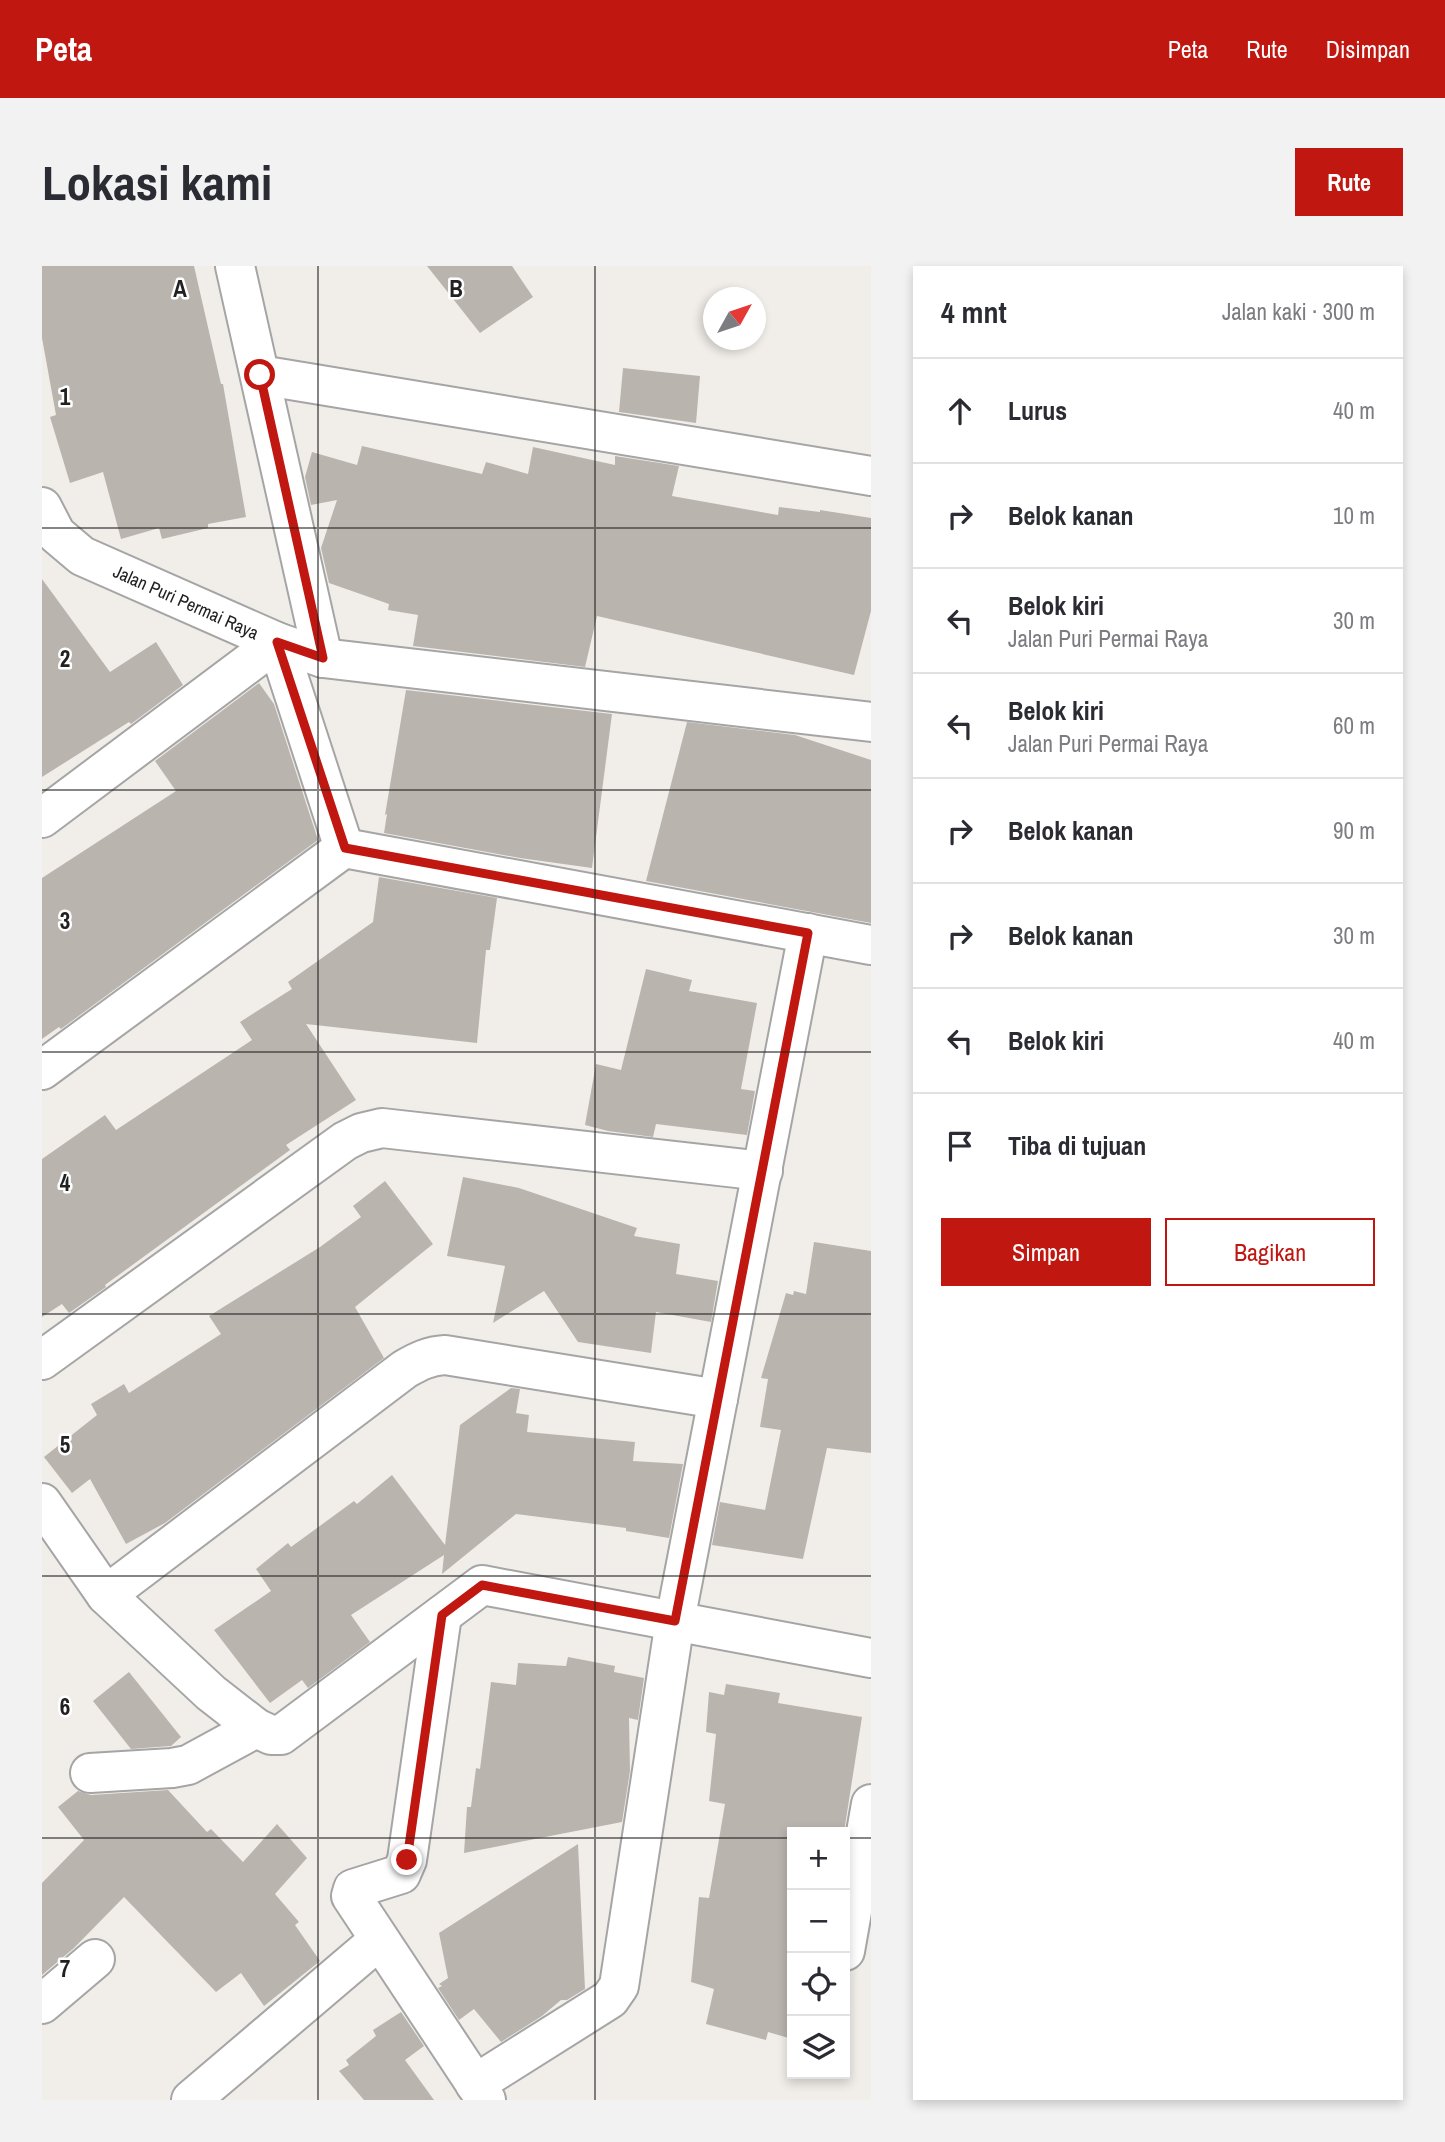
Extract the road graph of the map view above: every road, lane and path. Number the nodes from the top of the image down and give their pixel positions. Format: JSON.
{"nodes":[{"id":1,"x":234,"y":266,"type":"edge"},
{"id":2,"x":260,"y":375,"type":"junction"},
{"id":3,"x":871,"y":475,"type":"edge"},
{"id":4,"x":47,"y":528,"type":"edge"},
{"id":5,"x":277,"y":642,"type":"junction"},
{"id":6,"x":323,"y":658,"type":"junction"},
{"id":7,"x":871,"y":722,"type":"edge"},
{"id":8,"x":42,"y":818,"type":"edge"},
{"id":9,"x":345,"y":848,"type":"junction"},
{"id":10,"x":808,"y":933,"type":"junction"},
{"id":11,"x":871,"y":945,"type":"edge"},
{"id":12,"x":42,"y":1070,"type":"edge"},
{"id":13,"x":762,"y":1171,"type":"junction"},
{"id":14,"x":42,"y":1360,"type":"edge"},
{"id":15,"x":718,"y":1399,"type":"junction"},
{"id":16,"x":42,"y":1503,"type":"edge"},
{"id":17,"x":106,"y":1595,"type":"junction"},
{"id":18,"x":442,"y":1615,"type":"junction"},
{"id":19,"x":675,"y":1621,"type":"junction"},
{"id":20,"x":871,"y":1658,"type":"edge"},
{"id":21,"x":256,"y":1728,"type":"junction"},
{"id":22,"x":90,"y":1773,"type":"dead end"},
{"id":23,"x":871,"y":1804,"type":"edge"},
{"id":24,"x":850,"y":1923,"type":"edge"},
{"id":25,"x":379,"y":1940,"type":"junction"},
{"id":26,"x":95,"y":1959,"type":"dead end"},
{"id":27,"x":42,"y":2004,"type":"edge"},
{"id":28,"x":481,"y":2092,"type":"edge"},
{"id":29,"x":202,"y":2096,"type":"edge"}],
"edges":[{"from":1,"to":2,"type":"street"},
{"from":2,"to":3,"type":"street"},
{"from":2,"to":6,"type":"street"},
{"from":4,"to":5,"type":"street","name":"Jalan Puri Permai Raya"},
{"from":5,"to":6,"type":"street"},
{"from":5,"to":8,"type":"street"},
{"from":5,"to":9,"type":"street","name":"Jalan Puri Permai Raya"},
{"from":6,"to":7,"type":"street"},
{"from":9,"to":10,"type":"street"},
{"from":9,"to":12,"type":"street"},
{"from":10,"to":11,"type":"street"},
{"from":10,"to":13,"type":"street"},
{"from":13,"to":14,"type":"street"},
{"from":13,"to":15,"type":"street"},
{"from":15,"to":17,"type":"street"},
{"from":15,"to":19,"type":"street"},
{"from":16,"to":17,"type":"street"},
{"from":17,"to":21,"type":"street"},
{"from":18,"to":19,"type":"street"},
{"from":18,"to":21,"type":"street"},
{"from":18,"to":25,"type":"street"},
{"from":19,"to":20,"type":"street"},
{"from":19,"to":28,"type":"street"},
{"from":21,"to":22,"type":"street"},
{"from":23,"to":24,"type":"street"},
{"from":25,"to":28,"type":"street"},
{"from":25,"to":29,"type":"street"},
{"from":26,"to":27,"type":"street"}]}
